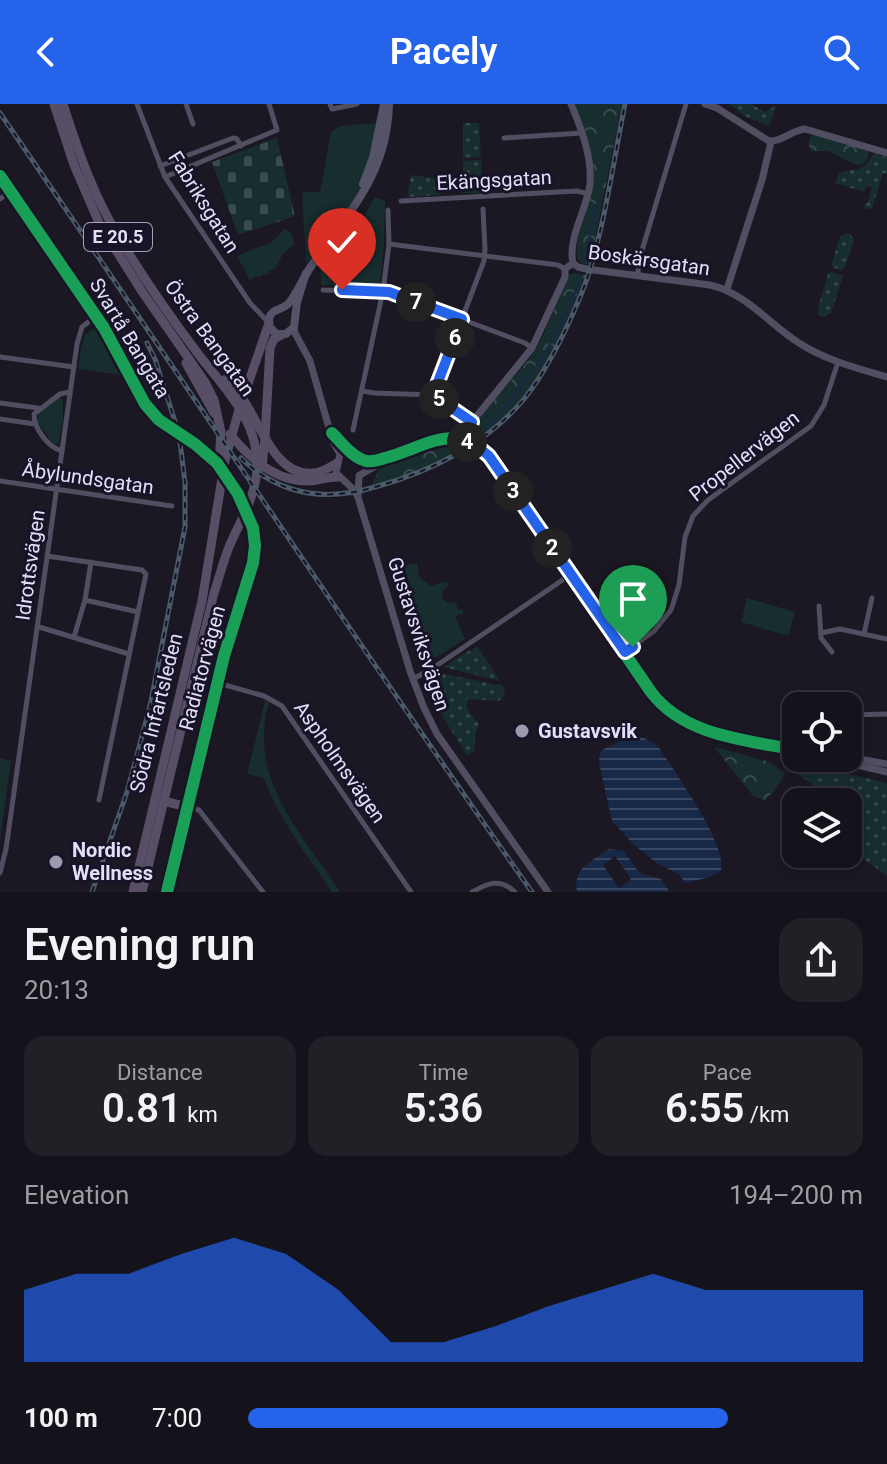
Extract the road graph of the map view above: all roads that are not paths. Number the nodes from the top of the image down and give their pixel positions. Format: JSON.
{"nodes":[{"id":1,"x":54,"y":104,"type":"edge"},
{"id":2,"x":63,"y":104,"type":"edge"},
{"id":3,"x":137,"y":104,"type":"edge"},
{"id":4,"x":186,"y":104,"type":"edge"},
{"id":5,"x":269,"y":104,"type":"edge"},
{"id":6,"x":330,"y":104,"type":"edge"},
{"id":7,"x":357,"y":104,"type":"edge"},
{"id":8,"x":386,"y":104,"type":"edge"},
{"id":9,"x":571,"y":104,"type":"edge"},
{"id":10,"x":686,"y":104,"type":"edge"},
{"id":11,"x":705,"y":104,"type":"edge"},
{"id":12,"x":193,"y":124,"type":"dead end"},
{"id":13,"x":582,"y":133,"type":"junction"},
{"id":14,"x":504,"y":138,"type":"dead end"},
{"id":15,"x":771,"y":142,"type":"junction"},
{"id":16,"x":241,"y":146,"type":"junction"},
{"id":17,"x":887,"y":153,"type":"edge"},
{"id":18,"x":160,"y":166,"type":"junction"},
{"id":19,"x":0,"y":176,"type":"edge"},
{"id":20,"x":165,"y":177,"type":"junction"},
{"id":21,"x":10,"y":191,"type":"junction"},
{"id":22,"x":588,"y":194,"type":"junction"},
{"id":23,"x":0,"y":199,"type":"edge"},
{"id":24,"x":401,"y":201,"type":"dead end"},
{"id":25,"x":483,"y":209,"type":"dead end"},
{"id":26,"x":388,"y":210,"type":"dead end"},
{"id":27,"x":389,"y":244,"type":"junction"},
{"id":28,"x":485,"y":256,"type":"junction"},
{"id":29,"x":573,"y":263,"type":"junction"},
{"id":30,"x":565,"y":269,"type":"junction"},
{"id":31,"x":306,"y":273,"type":"junction"},
{"id":32,"x":637,"y":276,"type":"junction"},
{"id":33,"x":727,"y":289,"type":"junction"},
{"id":34,"x":323,"y":290,"type":"dead end"},
{"id":35,"x":383,"y":291,"type":"junction"},
{"id":36,"x":257,"y":309,"type":"junction"},
{"id":37,"x":277,"y":310,"type":"junction"},
{"id":38,"x":96,"y":316,"type":"junction"},
{"id":39,"x":462,"y":319,"type":"junction"},
{"id":40,"x":268,"y":322,"type":"junction"},
{"id":41,"x":166,"y":325,"type":"junction"},
{"id":42,"x":290,"y":331,"type":"junction"},
{"id":43,"x":191,"y":342,"type":"junction"},
{"id":44,"x":532,"y":348,"type":"junction"},
{"id":45,"x":0,"y":357,"type":"edge"},
{"id":46,"x":839,"y":361,"type":"junction"},
{"id":47,"x":74,"y":367,"type":"junction"},
{"id":48,"x":887,"y":377,"type":"edge"},
{"id":49,"x":362,"y":391,"type":"junction"},
{"id":50,"x":70,"y":392,"type":"junction"},
{"id":51,"x":433,"y":395,"type":"junction"},
{"id":52,"x":0,"y":403,"type":"edge"},
{"id":53,"x":39,"y":409,"type":"junction"},
{"id":54,"x":0,"y":419,"type":"edge"},
{"id":55,"x":472,"y":422,"type":"junction"},
{"id":56,"x":35,"y":424,"type":"junction"},
{"id":57,"x":353,"y":430,"type":"dead end"},
{"id":58,"x":332,"y":433,"type":"junction"},
{"id":59,"x":461,"y":440,"type":"junction"},
{"id":60,"x":62,"y":451,"type":"junction"},
{"id":61,"x":395,"y":455,"type":"junction"},
{"id":62,"x":355,"y":456,"type":"junction"},
{"id":63,"x":338,"y":461,"type":"junction"},
{"id":64,"x":217,"y":463,"type":"joint"},
{"id":65,"x":360,"y":476,"type":"junction"},
{"id":66,"x":342,"y":479,"type":"junction"},
{"id":67,"x":0,"y":481,"type":"edge"},
{"id":68,"x":56,"y":490,"type":"junction"},
{"id":69,"x":218,"y":496,"type":"junction"},
{"id":70,"x":358,"y":497,"type":"junction"},
{"id":71,"x":172,"y":506,"type":"dead end"},
{"id":72,"x":237,"y":534,"type":"junction"},
{"id":73,"x":47,"y":556,"type":"junction"},
{"id":74,"x":91,"y":562,"type":"junction"},
{"id":75,"x":570,"y":575,"type":"junction"},
{"id":76,"x":872,"y":598,"type":"dead end"},
{"id":77,"x":85,"y":600,"type":"junction"},
{"id":78,"x":819,"y":606,"type":"dead end"},
{"id":79,"x":138,"y":612,"type":"junction"},
{"id":80,"x":39,"y":627,"type":"junction"},
{"id":81,"x":821,"y":633,"type":"junction"},
{"id":82,"x":864,"y":634,"type":"junction"},
{"id":83,"x":74,"y":637,"type":"junction"},
{"id":84,"x":887,"y":639,"type":"edge"},
{"id":85,"x":196,"y":648,"type":"junction"},
{"id":86,"x":625,"y":652,"type":"junction"},
{"id":87,"x":832,"y":652,"type":"dead end"},
{"id":88,"x":129,"y":654,"type":"junction"},
{"id":89,"x":192,"y":662,"type":"junction"},
{"id":90,"x":413,"y":679,"type":"junction"},
{"id":91,"x":218,"y":683,"type":"junction"},
{"id":92,"x":887,"y":714,"type":"edge"},
{"id":93,"x":862,"y":716,"type":"edge"},
{"id":94,"x":782,"y":747,"type":"edge"},
{"id":95,"x":862,"y":760,"type":"edge"},
{"id":96,"x":862,"y":763,"type":"edge"},
{"id":97,"x":886,"y":766,"type":"edge"},
{"id":98,"x":99,"y":800,"type":"dead end"},
{"id":99,"x":163,"y":801,"type":"junction"},
{"id":100,"x":188,"y":807,"type":"junction"},
{"id":101,"x":0,"y":873,"type":"edge"},
{"id":102,"x":133,"y":892,"type":"edge"},
{"id":103,"x":142,"y":892,"type":"edge"},
{"id":104,"x":167,"y":892,"type":"edge"},
{"id":105,"x":263,"y":892,"type":"edge"},
{"id":106,"x":411,"y":892,"type":"edge"},
{"id":107,"x":472,"y":892,"type":"edge"},
{"id":108,"x":515,"y":892,"type":"edge"},
{"id":109,"x":548,"y":892,"type":"edge"}],
"edges":[{"from":1,"to":41,"type":"main road","name":"Östra Bangatan","number":"E 20.5"},
{"from":2,"to":43,"type":"main road","name":"Östra Bangatan","number":"E 20.5"},
{"from":3,"to":18,"type":"street","name":"Fabriksgatan"},
{"from":4,"to":12,"type":"street"},
{"from":5,"to":16,"type":"street"},
{"from":6,"to":7,"type":"street"},
{"from":8,"to":31,"type":"main road"},
{"from":9,"to":13,"type":"street"},
{"from":10,"to":32,"type":"street"},
{"from":11,"to":15,"type":"street"},
{"from":13,"to":14,"type":"street"},
{"from":13,"to":22,"type":"street"},
{"from":15,"to":17,"type":"street"},
{"from":15,"to":33,"type":"street"},
{"from":16,"to":18,"type":"street"},
{"from":16,"to":20,"type":"street"},
{"from":18,"to":20,"type":"street","name":"Fabriksgatan"},
{"from":19,"to":21,"type":"street","name":"Svartå Bangata"},
{"from":20,"to":36,"type":"street","name":"Fabriksgatan"},
{"from":21,"to":23,"type":"street"},
{"from":21,"to":38,"type":"street","name":"Svartå Bangata"},
{"from":22,"to":24,"type":"street","name":"Ekängsgatan"},
{"from":22,"to":29,"type":"street"},
{"from":25,"to":28,"type":"street"},
{"from":26,"to":27,"type":"street"},
{"from":27,"to":28,"type":"street","name":"Boskärsgatan"},
{"from":27,"to":35,"type":"street"},
{"from":28,"to":30,"type":"street","name":"Boskärsgatan"},
{"from":28,"to":39,"type":"street"},
{"from":29,"to":30,"type":"street"},
{"from":29,"to":32,"type":"street","name":"Boskärsgatan"},
{"from":30,"to":44,"type":"street"},
{"from":31,"to":37,"type":"main road"},
{"from":31,"to":42,"type":"main road"},
{"from":32,"to":33,"type":"street","name":"Boskärsgatan"},
{"from":33,"to":46,"type":"street","name":"Boskärsgatan"},
{"from":34,"to":35,"type":"street"},
{"from":35,"to":39,"type":"street"},
{"from":35,"to":49,"type":"street"},
{"from":36,"to":37,"type":"street"},
{"from":36,"to":40,"type":"street","name":"Fabriksgatan"},
{"from":37,"to":40,"type":"main road"},
{"from":37,"to":42,"type":"main road"},
{"from":38,"to":47,"type":"street","name":"Idrottsvägen"},
{"from":38,"to":64,"type":"street","name":"Svartå Bangata"},
{"from":39,"to":44,"type":"street"},
{"from":39,"to":51,"type":"street"},
{"from":40,"to":42,"type":"main road"},
{"from":40,"to":69,"type":"main road"},
{"from":41,"to":66,"type":"main road","number":"E 20.5"},
{"from":41,"to":69,"type":"main road","name":"Östra Bangatan","number":"E 20.5"},
{"from":42,"to":58,"type":"street"},
{"from":42,"to":72,"type":"main road"},
{"from":43,"to":63,"type":"main road","number":"E 20.5"},
{"from":43,"to":72,"type":"main road","name":"Östra Bangatan","number":"E 20.5"},
{"from":44,"to":55,"type":"street"},
{"from":45,"to":47,"type":"street"},
{"from":46,"to":48,"type":"street","name":"Boskärsgatan"},
{"from":46,"to":86,"type":"street","name":"Propellervägen"},
{"from":47,"to":50,"type":"street","name":"Idrottsvägen"},
{"from":49,"to":51,"type":"street"},
{"from":49,"to":57,"type":"street"},
{"from":50,"to":53,"type":"street"},
{"from":50,"to":60,"type":"street","name":"Idrottsvägen"},
{"from":51,"to":55,"type":"street"},
{"from":52,"to":53,"type":"street"},
{"from":53,"to":56,"type":"street"},
{"from":54,"to":56,"type":"street"},
{"from":55,"to":59,"type":"street"},
{"from":56,"to":60,"type":"street"},
{"from":58,"to":62,"type":"street"},
{"from":58,"to":63,"type":"street"},
{"from":59,"to":61,"type":"street"},
{"from":59,"to":75,"type":"street"},
{"from":60,"to":68,"type":"street","name":"Idrottsvägen"},
{"from":61,"to":62,"type":"street"},
{"from":61,"to":65,"type":"street"},
{"from":62,"to":63,"type":"street"},
{"from":62,"to":65,"type":"street"},
{"from":63,"to":66,"type":"street"},
{"from":64,"to":91,"type":"street","name":"Radiatorvägen"},
{"from":65,"to":66,"type":"street"},
{"from":65,"to":70,"type":"street","name":"Gustavsviksvägen"},
{"from":66,"to":70,"type":"street","name":"Gustavsviksvägen"},
{"from":67,"to":68,"type":"street","name":"Åbylundsgatan"},
{"from":68,"to":71,"type":"street","name":"Åbylundsgatan"},
{"from":68,"to":73,"type":"street","name":"Idrottsvägen"},
{"from":69,"to":85,"type":"main road","name":"Södra Infartsleden"},
{"from":70,"to":90,"type":"street","name":"Gustavsviksvägen"},
{"from":72,"to":85,"type":"main road","name":"Södra Infartsleden"},
{"from":73,"to":74,"type":"street"},
{"from":73,"to":80,"type":"street","name":"Idrottsvägen"},
{"from":74,"to":77,"type":"street"},
{"from":74,"to":79,"type":"street"},
{"from":75,"to":86,"type":"street"},
{"from":75,"to":90,"type":"street"},
{"from":76,"to":82,"type":"street"},
{"from":77,"to":79,"type":"street"},
{"from":77,"to":83,"type":"street"},
{"from":78,"to":81,"type":"street"},
{"from":79,"to":88,"type":"street"},
{"from":80,"to":83,"type":"street"},
{"from":80,"to":101,"type":"street","name":"Idrottsvägen"},
{"from":81,"to":82,"type":"street"},
{"from":81,"to":87,"type":"street"},
{"from":82,"to":84,"type":"street"},
{"from":83,"to":88,"type":"street"},
{"from":85,"to":89,"type":"main road","name":"Södra Infartsleden"},
{"from":86,"to":94,"type":"street"},
{"from":88,"to":98,"type":"street"},
{"from":89,"to":99,"type":"main road","name":"Södra Infartsleden"},
{"from":89,"to":102,"type":"main road","name":"Södra Infartsleden"},
{"from":90,"to":109,"type":"street","name":"Gustavsviksvägen"},
{"from":91,"to":100,"type":"street","name":"Radiatorvägen"},
{"from":91,"to":106,"type":"street","name":"Aspholmsvägen"},
{"from":92,"to":93,"type":"street"},
{"from":95,"to":97,"type":"street"},
{"from":96,"to":97,"type":"street"},
{"from":99,"to":100,"type":"main road"},
{"from":99,"to":103,"type":"main road","name":"Södra Infartsleden"},
{"from":100,"to":104,"type":"street","name":"Radiatorvägen"},
{"from":100,"to":105,"type":"street"},
{"from":107,"to":108,"type":"street"}]}
